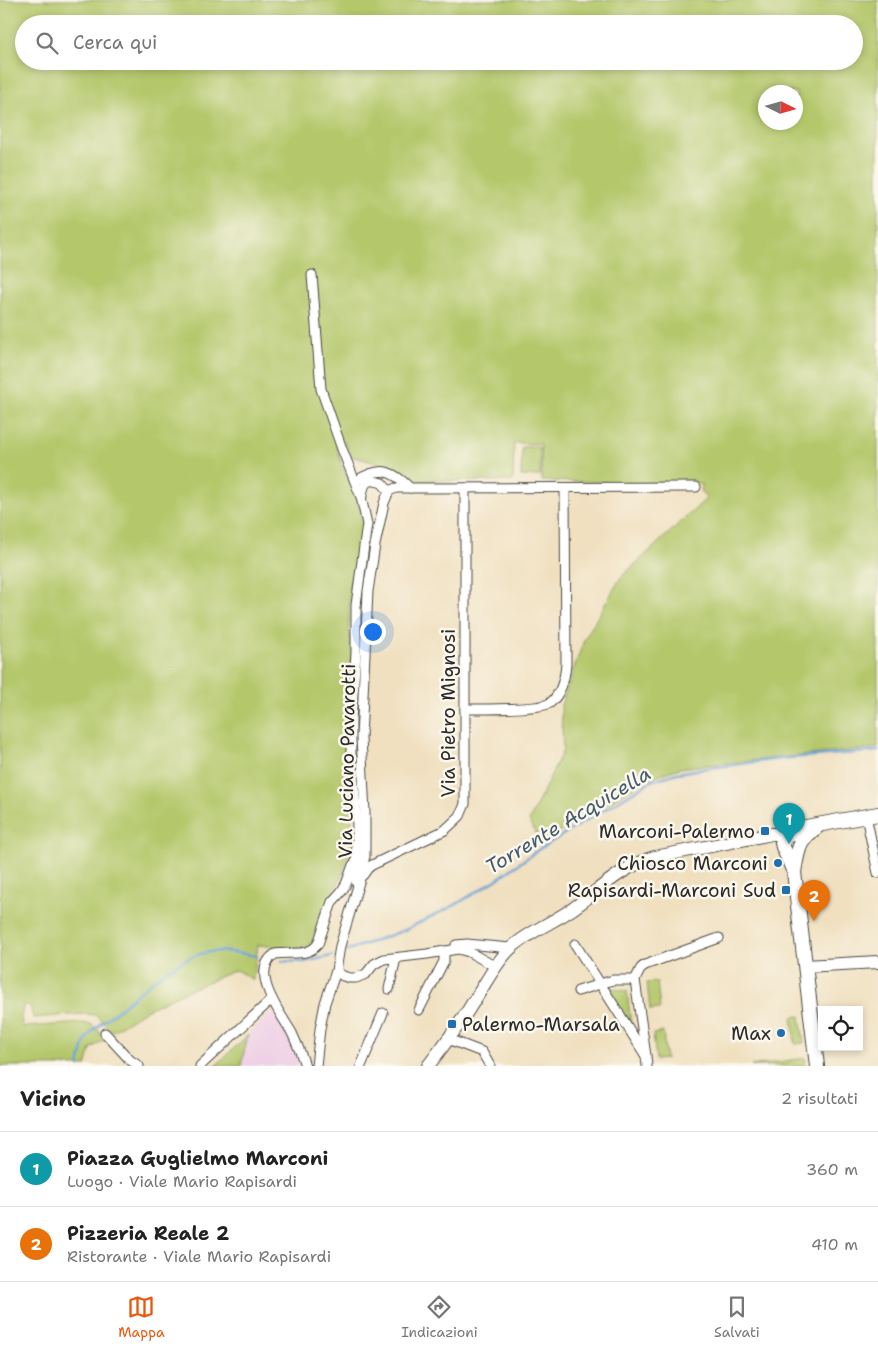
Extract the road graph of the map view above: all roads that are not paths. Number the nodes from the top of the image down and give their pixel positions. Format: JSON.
{"nodes":[{"id":1,"x":312,"y":275,"type":"dead end"},
{"id":2,"x":356,"y":481,"type":"junction"},
{"id":3,"x":696,"y":487,"type":"dead end"},
{"id":4,"x":410,"y":488,"type":"junction"},
{"id":5,"x":465,"y":488,"type":"junction"},
{"id":6,"x":565,"y":488,"type":"junction"},
{"id":7,"x":389,"y":491,"type":"junction"},
{"id":8,"x":362,"y":497,"type":"junction"},
{"id":9,"x":465,"y":710,"type":"junction"},
{"id":10,"x":872,"y":815,"type":"edge"},
{"id":11,"x":792,"y":843,"type":"junction"},
{"id":12,"x":356,"y":852,"type":"junction"},
{"id":13,"x":366,"y":866,"type":"junction"},
{"id":14,"x":878,"y":873,"type":"edge"},
{"id":15,"x":360,"y":879,"type":"joint"},
{"id":16,"x":341,"y":892,"type":"junction"},
{"id":17,"x":356,"y":892,"type":"junction"},
{"id":18,"x":720,"y":938,"type":"dead end"},
{"id":19,"x":575,"y":944,"type":"dead end"},
{"id":20,"x":510,"y":948,"type":"junction"},
{"id":21,"x":444,"y":950,"type":"junction"},
{"id":22,"x":396,"y":958,"type":"junction"},
{"id":23,"x":878,"y":962,"type":"edge"},
{"id":24,"x":805,"y":966,"type":"junction"},
{"id":25,"x":496,"y":967,"type":"junction"},
{"id":26,"x":336,"y":971,"type":"junction"},
{"id":27,"x":635,"y":980,"type":"junction"},
{"id":28,"x":600,"y":984,"type":"junction"},
{"id":29,"x":389,"y":989,"type":"dead end"},
{"id":30,"x":578,"y":991,"type":"dead end"},
{"id":31,"x":272,"y":999,"type":"junction"},
{"id":32,"x":419,"y":1010,"type":"dead end"},
{"id":33,"x":383,"y":1013,"type":"dead end"},
{"id":34,"x":105,"y":1033,"type":"dead end"},
{"id":35,"x":448,"y":1039,"type":"junction"},
{"id":36,"x":647,"y":1061,"type":"edge"},
{"id":37,"x":139,"y":1066,"type":"edge"},
{"id":38,"x":200,"y":1066,"type":"edge"},
{"id":39,"x":305,"y":1066,"type":"edge"},
{"id":40,"x":316,"y":1066,"type":"edge"},
{"id":41,"x":361,"y":1066,"type":"edge"},
{"id":42,"x":428,"y":1066,"type":"edge"},
{"id":43,"x":490,"y":1066,"type":"edge"},
{"id":44,"x":817,"y":1066,"type":"edge"}],
"edges":[{"from":1,"to":2,"type":"street"},
{"from":2,"to":4,"type":"street"},
{"from":2,"to":8,"type":"street"},
{"from":3,"to":6,"type":"street"},
{"from":4,"to":5,"type":"street"},
{"from":4,"to":7,"type":"street"},
{"from":5,"to":6,"type":"street"},
{"from":5,"to":9,"type":"street","name":"Via Pietro Mignosi"},
{"from":6,"to":9,"type":"street"},
{"from":7,"to":8,"type":"street"},
{"from":7,"to":13,"type":"street","name":"Via Luciano Pavarotti"},
{"from":8,"to":12,"type":"street"},
{"from":9,"to":13,"type":"street","name":"Via Pietro Mignosi"},
{"from":10,"to":11,"type":"main road"},
{"from":10,"to":14,"type":"street"},
{"from":11,"to":20,"type":"main road"},
{"from":11,"to":24,"type":"main road"},
{"from":12,"to":16,"type":"street"},
{"from":12,"to":17,"type":"street"},
{"from":13,"to":15,"type":"street","name":"Via Pietro Mignosi"},
{"from":15,"to":17,"type":"street","name":"Via Luciano Pavarotti"},
{"from":16,"to":17,"type":"street"},
{"from":16,"to":31,"type":"street"},
{"from":17,"to":26,"type":"street","name":"Via Luciano Pavarotti"},
{"from":18,"to":27,"type":"street"},
{"from":19,"to":28,"type":"street"},
{"from":20,"to":21,"type":"street"},
{"from":20,"to":25,"type":"main road"},
{"from":21,"to":22,"type":"street"},
{"from":21,"to":25,"type":"street"},
{"from":21,"to":32,"type":"street"},
{"from":22,"to":26,"type":"street"},
{"from":22,"to":29,"type":"street"},
{"from":23,"to":24,"type":"main road"},
{"from":24,"to":44,"type":"main road"},
{"from":25,"to":35,"type":"main road"},
{"from":26,"to":40,"type":"street","name":"Via Luciano Pavarotti"},
{"from":27,"to":28,"type":"street"},
{"from":27,"to":36,"type":"street"},
{"from":28,"to":30,"type":"street"},
{"from":28,"to":36,"type":"street"},
{"from":31,"to":38,"type":"street"},
{"from":31,"to":39,"type":"street"},
{"from":33,"to":41,"type":"street"},
{"from":34,"to":37,"type":"street"},
{"from":35,"to":42,"type":"main road"},
{"from":35,"to":43,"type":"street"}]}
